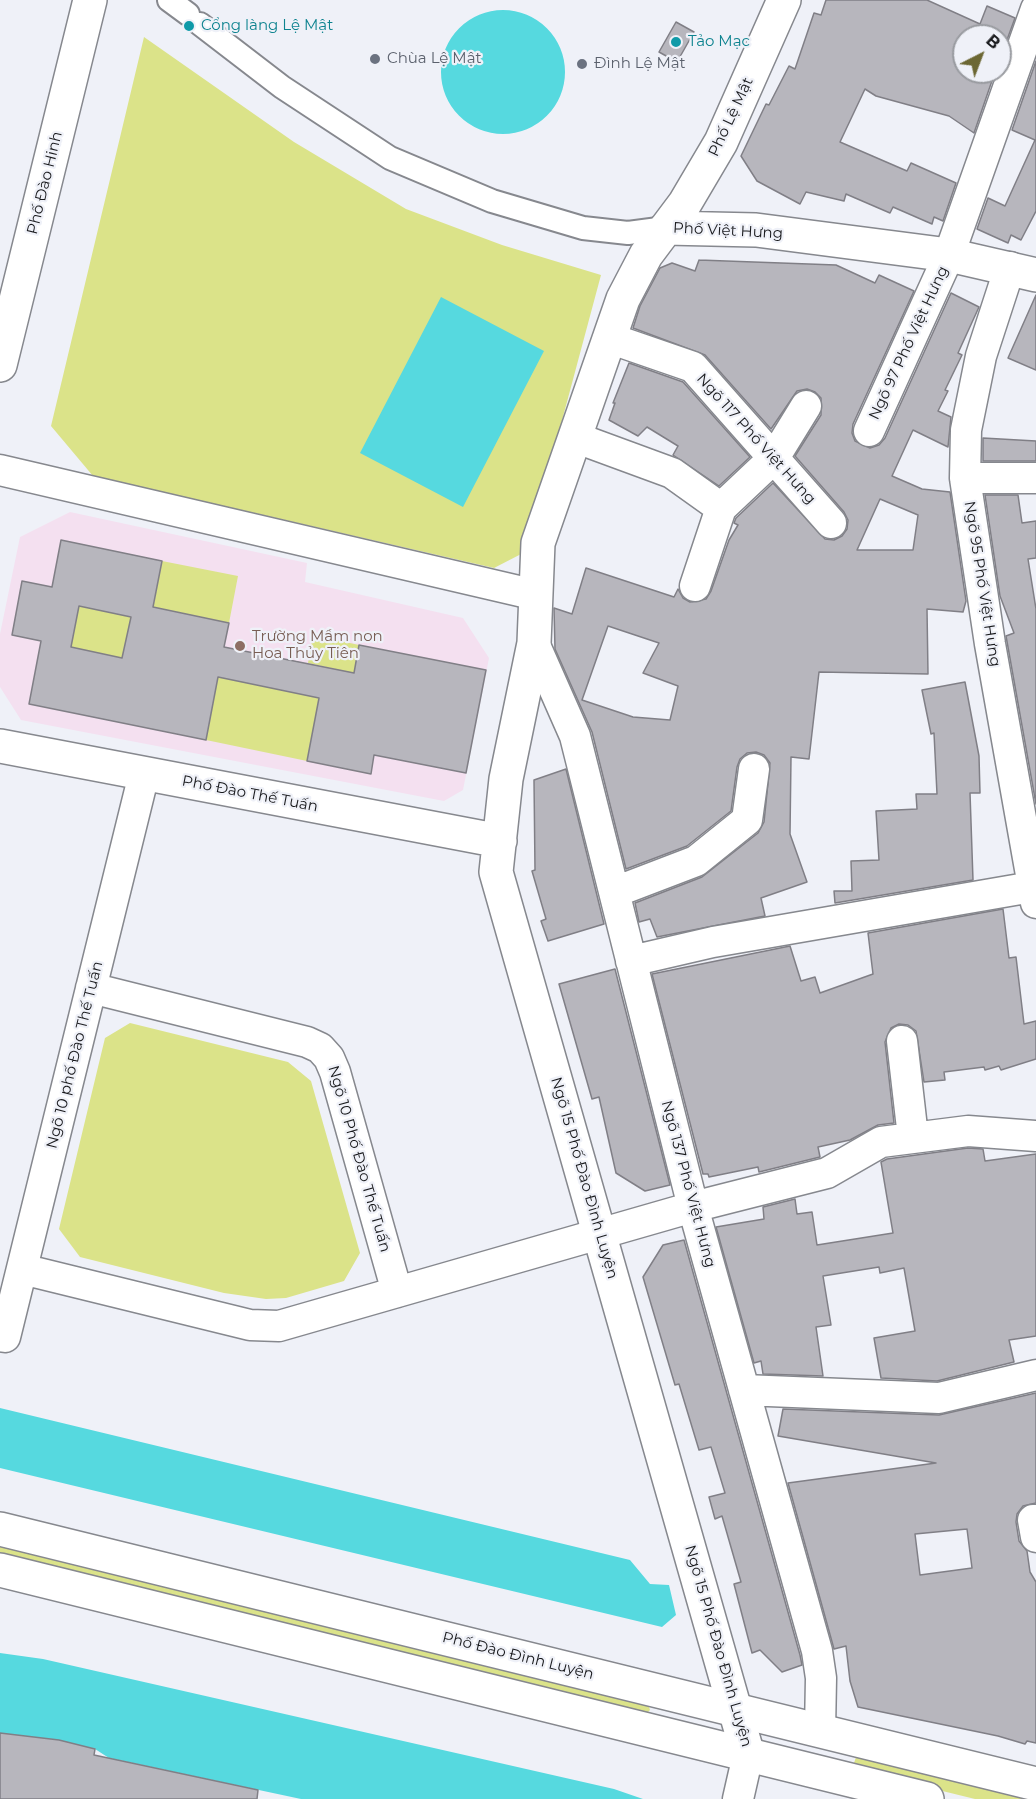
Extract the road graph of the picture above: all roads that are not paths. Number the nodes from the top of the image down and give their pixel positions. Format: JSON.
{"nodes":[{"id":1,"x":90,"y":0,"type":"edge"},
{"id":2,"x":169,"y":0,"type":"edge"},
{"id":3,"x":784,"y":0,"type":"edge"},
{"id":4,"x":1036,"y":9,"type":"edge"},
{"id":5,"x":666,"y":228,"type":"junction"},
{"id":6,"x":950,"y":255,"type":"junction"},
{"id":7,"x":1023,"y":271,"type":"edge"},
{"id":8,"x":609,"y":338,"type":"junction"},
{"id":9,"x":1,"y":353,"type":"edge"},
{"id":10,"x":806,"y":406,"type":"dead end"},
{"id":11,"x":869,"y":431,"type":"dead end"},
{"id":12,"x":574,"y":437,"type":"junction"},
{"id":13,"x":774,"y":458,"type":"junction"},
{"id":14,"x":0,"y":470,"type":"edge"},
{"id":15,"x":965,"y":478,"type":"junction"},
{"id":16,"x":1036,"y":478,"type":"edge"},
{"id":17,"x":721,"y":508,"type":"junction"},
{"id":18,"x":831,"y":523,"type":"dead end"},
{"id":19,"x":694,"y":586,"type":"dead end"},
{"id":20,"x":536,"y":595,"type":"junction"},
{"id":21,"x":534,"y":643,"type":"junction"},
{"id":22,"x":564,"y":710,"type":"junction"},
{"id":23,"x":518,"y":720,"type":"junction"},
{"id":24,"x":0,"y":746,"type":"edge"},
{"id":25,"x":754,"y":769,"type":"dead end"},
{"id":26,"x":144,"y":774,"type":"junction"},
{"id":27,"x":501,"y":841,"type":"junction"},
{"id":28,"x":1031,"y":841,"type":"edge"},
{"id":29,"x":615,"y":892,"type":"junction"},
{"id":30,"x":1034,"y":895,"type":"edge"},
{"id":31,"x":631,"y":961,"type":"junction"},
{"id":32,"x":91,"y":988,"type":"junction"},
{"id":33,"x":902,"y":1041,"type":"dead end"},
{"id":34,"x":1036,"y":1136,"type":"edge"},
{"id":35,"x":913,"y":1137,"type":"junction"},
{"id":36,"x":693,"y":1207,"type":"junction"},
{"id":37,"x":600,"y":1233,"type":"junction"},
{"id":38,"x":22,"y":1269,"type":"junction"},
{"id":39,"x":397,"y":1292,"type":"junction"},
{"id":40,"x":5,"y":1337,"type":"dead end"},
{"id":41,"x":1036,"y":1375,"type":"edge"},
{"id":42,"x":744,"y":1390,"type":"junction"},
{"id":43,"x":1036,"y":1520,"type":"edge"},
{"id":44,"x":0,"y":1529,"type":"edge"},
{"id":45,"x":1036,"y":1537,"type":"edge"},
{"id":46,"x":0,"y":1570,"type":"edge"},
{"id":47,"x":736,"y":1710,"type":"junction"},
{"id":48,"x":820,"y":1731,"type":"junction"},
{"id":49,"x":748,"y":1755,"type":"junction"},
{"id":50,"x":1036,"y":1784,"type":"edge"},
{"id":51,"x":738,"y":1799,"type":"edge"},
{"id":52,"x":927,"y":1799,"type":"edge"}],
"edges":[{"from":1,"to":9,"type":"street","name":"Phố Đào Hinh"},
{"from":2,"to":5,"type":"street"},
{"from":3,"to":5,"type":"street","name":"Phố Lệ Mật"},
{"from":4,"to":6,"type":"street","name":"Ngõ 97 Phố Việt Hưng"},
{"from":5,"to":6,"type":"street","name":"Phố Việt Hưng"},
{"from":5,"to":8,"type":"street","name":"Phố Việt Hưng"},
{"from":6,"to":7,"type":"street","name":"Phố Việt Hưng"},
{"from":6,"to":11,"type":"street","name":"Ngõ 97 Phố Việt Hưng"},
{"from":7,"to":15,"type":"street","name":"Ngõ 95 Phố Việt Hưng"},
{"from":8,"to":12,"type":"street","name":"Phố Việt Hưng"},
{"from":8,"to":13,"type":"street","name":"Ngõ 117 Phố Việt Hưng"},
{"from":10,"to":13,"type":"street"},
{"from":12,"to":17,"type":"street"},
{"from":12,"to":20,"type":"street","name":"Phố Việt Hưng"},
{"from":13,"to":17,"type":"street"},
{"from":13,"to":18,"type":"street","name":"Ngõ 117 Phố Việt Hưng"},
{"from":14,"to":20,"type":"street"},
{"from":15,"to":16,"type":"street"},
{"from":15,"to":28,"type":"street","name":"Ngõ 95 Phố Việt Hưng"},
{"from":17,"to":19,"type":"street"},
{"from":20,"to":21,"type":"street","name":"Ngõ 15 Phố Đào Đình Luyện"},
{"from":21,"to":22,"type":"street","name":"Ngõ 137 Phố Việt Hưng"},
{"from":21,"to":23,"type":"street","name":"Ngõ 15 Phố Đào Đình Luyện"},
{"from":22,"to":23,"type":"street"},
{"from":22,"to":29,"type":"street","name":"Ngõ 137 Phố Việt Hưng"},
{"from":23,"to":27,"type":"street","name":"Ngõ 15 Phố Đào Đình Luyện"},
{"from":24,"to":26,"type":"street","name":"Phố Đào Thế Tuấn"},
{"from":25,"to":29,"type":"street"},
{"from":26,"to":27,"type":"street","name":"Phố Đào Thế Tuấn"},
{"from":26,"to":32,"type":"street","name":"Ngõ 10 phố Đào Thế Tuấn"},
{"from":27,"to":37,"type":"street","name":"Ngõ 15 Phố Đào Đình Luyện"},
{"from":28,"to":30,"type":"street","name":"Ngõ 95 Phố Việt Hưng"},
{"from":29,"to":31,"type":"street","name":"Ngõ 137 Phố Việt Hưng"},
{"from":30,"to":31,"type":"street"},
{"from":31,"to":36,"type":"street","name":"Ngõ 137 Phố Việt Hưng"},
{"from":32,"to":38,"type":"street","name":"Ngõ 10 phố Đào Thế Tuấn"},
{"from":32,"to":39,"type":"street","name":"Ngõ 10 Phố Đào Thế Tuấn"},
{"from":33,"to":35,"type":"street"},
{"from":34,"to":35,"type":"street"},
{"from":35,"to":36,"type":"street"},
{"from":36,"to":37,"type":"street"},
{"from":36,"to":42,"type":"street","name":"Ngõ 137 Phố Việt Hưng"},
{"from":37,"to":39,"type":"street"},
{"from":37,"to":47,"type":"street","name":"Ngõ 15 Phố Đào Đình Luyện"},
{"from":38,"to":39,"type":"street"},
{"from":38,"to":40,"type":"street","name":"Ngõ 10 phố Đào Thế Tuấn"},
{"from":41,"to":42,"type":"street"},
{"from":42,"to":48,"type":"street","name":"Ngõ 137 Phố Việt Hưng"},
{"from":43,"to":45,"type":"street"},
{"from":44,"to":47,"type":"street","name":"Phố Đào Đình Luyện"},
{"from":46,"to":49,"type":"street"},
{"from":47,"to":48,"type":"street","name":"Phố Đào Đình Luyện"},
{"from":47,"to":49,"type":"street","name":"Ngõ 15 Phố Đào Đình Luyện"},
{"from":48,"to":50,"type":"street","name":"Phố Đào Đình Luyện"},
{"from":49,"to":51,"type":"street"},
{"from":49,"to":52,"type":"street"}]}
